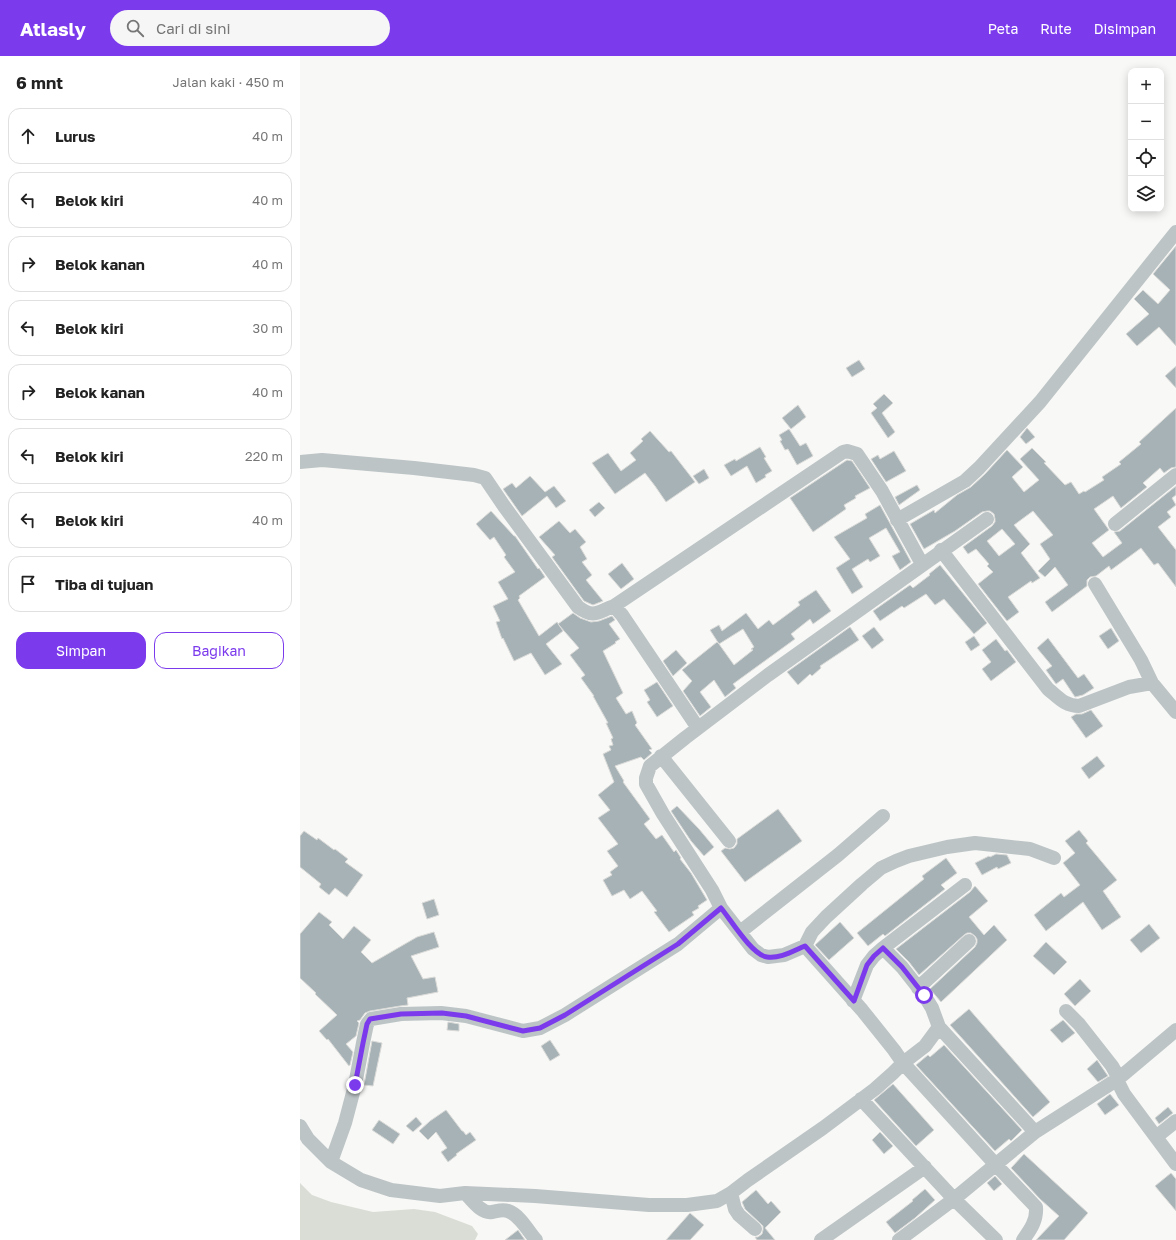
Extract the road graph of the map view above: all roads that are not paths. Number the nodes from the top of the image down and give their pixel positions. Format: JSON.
{"nodes":[{"id":1,"x":1176,"y":232,"type":"edge"},
{"id":2,"x":300,"y":462,"type":"edge"},
{"id":3,"x":1176,"y":475,"type":"edge"},
{"id":4,"x":987,"y":519,"type":"dead end"},
{"id":5,"x":898,"y":520,"type":"junction"},
{"id":6,"x":1115,"y":524,"type":"dead end"},
{"id":7,"x":941,"y":550,"type":"junction"},
{"id":8,"x":922,"y":564,"type":"junction"},
{"id":9,"x":1095,"y":584,"type":"dead end"},
{"id":10,"x":614,"y":606,"type":"junction"},
{"id":11,"x":1152,"y":682,"type":"junction"},
{"id":12,"x":1176,"y":712,"type":"edge"},
{"id":13,"x":698,"y":728,"type":"junction"},
{"id":14,"x":661,"y":756,"type":"junction"},
{"id":15,"x":883,"y":816,"type":"dead end"},
{"id":16,"x":729,"y":841,"type":"dead end"},
{"id":17,"x":1054,"y":858,"type":"dead end"},
{"id":18,"x":965,"y":884,"type":"dead end"},
{"id":19,"x":721,"y":908,"type":"junction"},
{"id":20,"x":740,"y":932,"type":"junction"},
{"id":21,"x":969,"y":941,"type":"dead end"},
{"id":22,"x":805,"y":946,"type":"junction"},
{"id":23,"x":883,"y":948,"type":"junction"},
{"id":24,"x":918,"y":988,"type":"junction"},
{"id":25,"x":854,"y":1001,"type":"junction"},
{"id":26,"x":1066,"y":1011,"type":"dead end"},
{"id":27,"x":939,"y":1027,"type":"junction"},
{"id":28,"x":1176,"y":1030,"type":"edge"},
{"id":29,"x":903,"y":1063,"type":"junction"},
{"id":30,"x":1118,"y":1079,"type":"junction"},
{"id":31,"x":861,"y":1099,"type":"junction"},
{"id":32,"x":1176,"y":1121,"type":"edge"},
{"id":33,"x":300,"y":1126,"type":"edge"},
{"id":34,"x":1035,"y":1132,"type":"junction"},
{"id":35,"x":1156,"y":1137,"type":"junction"},
{"id":36,"x":331,"y":1162,"type":"junction"},
{"id":37,"x":1176,"y":1164,"type":"edge"},
{"id":38,"x":996,"y":1165,"type":"junction"},
{"id":39,"x":925,"y":1167,"type":"junction"},
{"id":40,"x":465,"y":1193,"type":"junction"},
{"id":41,"x":731,"y":1193,"type":"junction"},
{"id":42,"x":954,"y":1198,"type":"junction"},
{"id":43,"x":755,"y":1230,"type":"dead end"},
{"id":44,"x":536,"y":1240,"type":"edge"},
{"id":45,"x":821,"y":1240,"type":"edge"},
{"id":46,"x":900,"y":1240,"type":"edge"},
{"id":47,"x":996,"y":1240,"type":"edge"},
{"id":48,"x":1023,"y":1240,"type":"edge"}],
"edges":[{"from":1,"to":5,"type":"street"},
{"from":2,"to":10,"type":"street"},
{"from":3,"to":6,"type":"street"},
{"from":4,"to":7,"type":"street"},
{"from":5,"to":8,"type":"street"},
{"from":5,"to":10,"type":"street"},
{"from":7,"to":8,"type":"street"},
{"from":7,"to":11,"type":"street"},
{"from":8,"to":13,"type":"street"},
{"from":9,"to":11,"type":"street"},
{"from":10,"to":13,"type":"street"},
{"from":11,"to":12,"type":"street"},
{"from":13,"to":14,"type":"street"},
{"from":14,"to":16,"type":"street"},
{"from":14,"to":19,"type":"street"},
{"from":15,"to":20,"type":"street"},
{"from":17,"to":22,"type":"street"},
{"from":18,"to":23,"type":"street"},
{"from":19,"to":20,"type":"street"},
{"from":19,"to":36,"type":"street"},
{"from":20,"to":22,"type":"street"},
{"from":21,"to":24,"type":"street"},
{"from":22,"to":25,"type":"street"},
{"from":23,"to":24,"type":"street"},
{"from":23,"to":25,"type":"street"},
{"from":24,"to":27,"type":"street"},
{"from":25,"to":29,"type":"street"},
{"from":26,"to":30,"type":"street"},
{"from":27,"to":29,"type":"street"},
{"from":27,"to":34,"type":"street"},
{"from":28,"to":30,"type":"street"},
{"from":29,"to":31,"type":"street"},
{"from":29,"to":38,"type":"street"},
{"from":30,"to":34,"type":"street"},
{"from":30,"to":35,"type":"street"},
{"from":31,"to":39,"type":"street"},
{"from":31,"to":41,"type":"street"},
{"from":32,"to":35,"type":"street"},
{"from":33,"to":36,"type":"street"},
{"from":34,"to":38,"type":"street"},
{"from":35,"to":37,"type":"street"},
{"from":36,"to":40,"type":"street"},
{"from":38,"to":42,"type":"street"},
{"from":38,"to":48,"type":"street"},
{"from":39,"to":42,"type":"street"},
{"from":39,"to":45,"type":"street"},
{"from":40,"to":41,"type":"street"},
{"from":40,"to":44,"type":"street"},
{"from":41,"to":43,"type":"street"},
{"from":42,"to":46,"type":"street"},
{"from":42,"to":47,"type":"street"}]}
